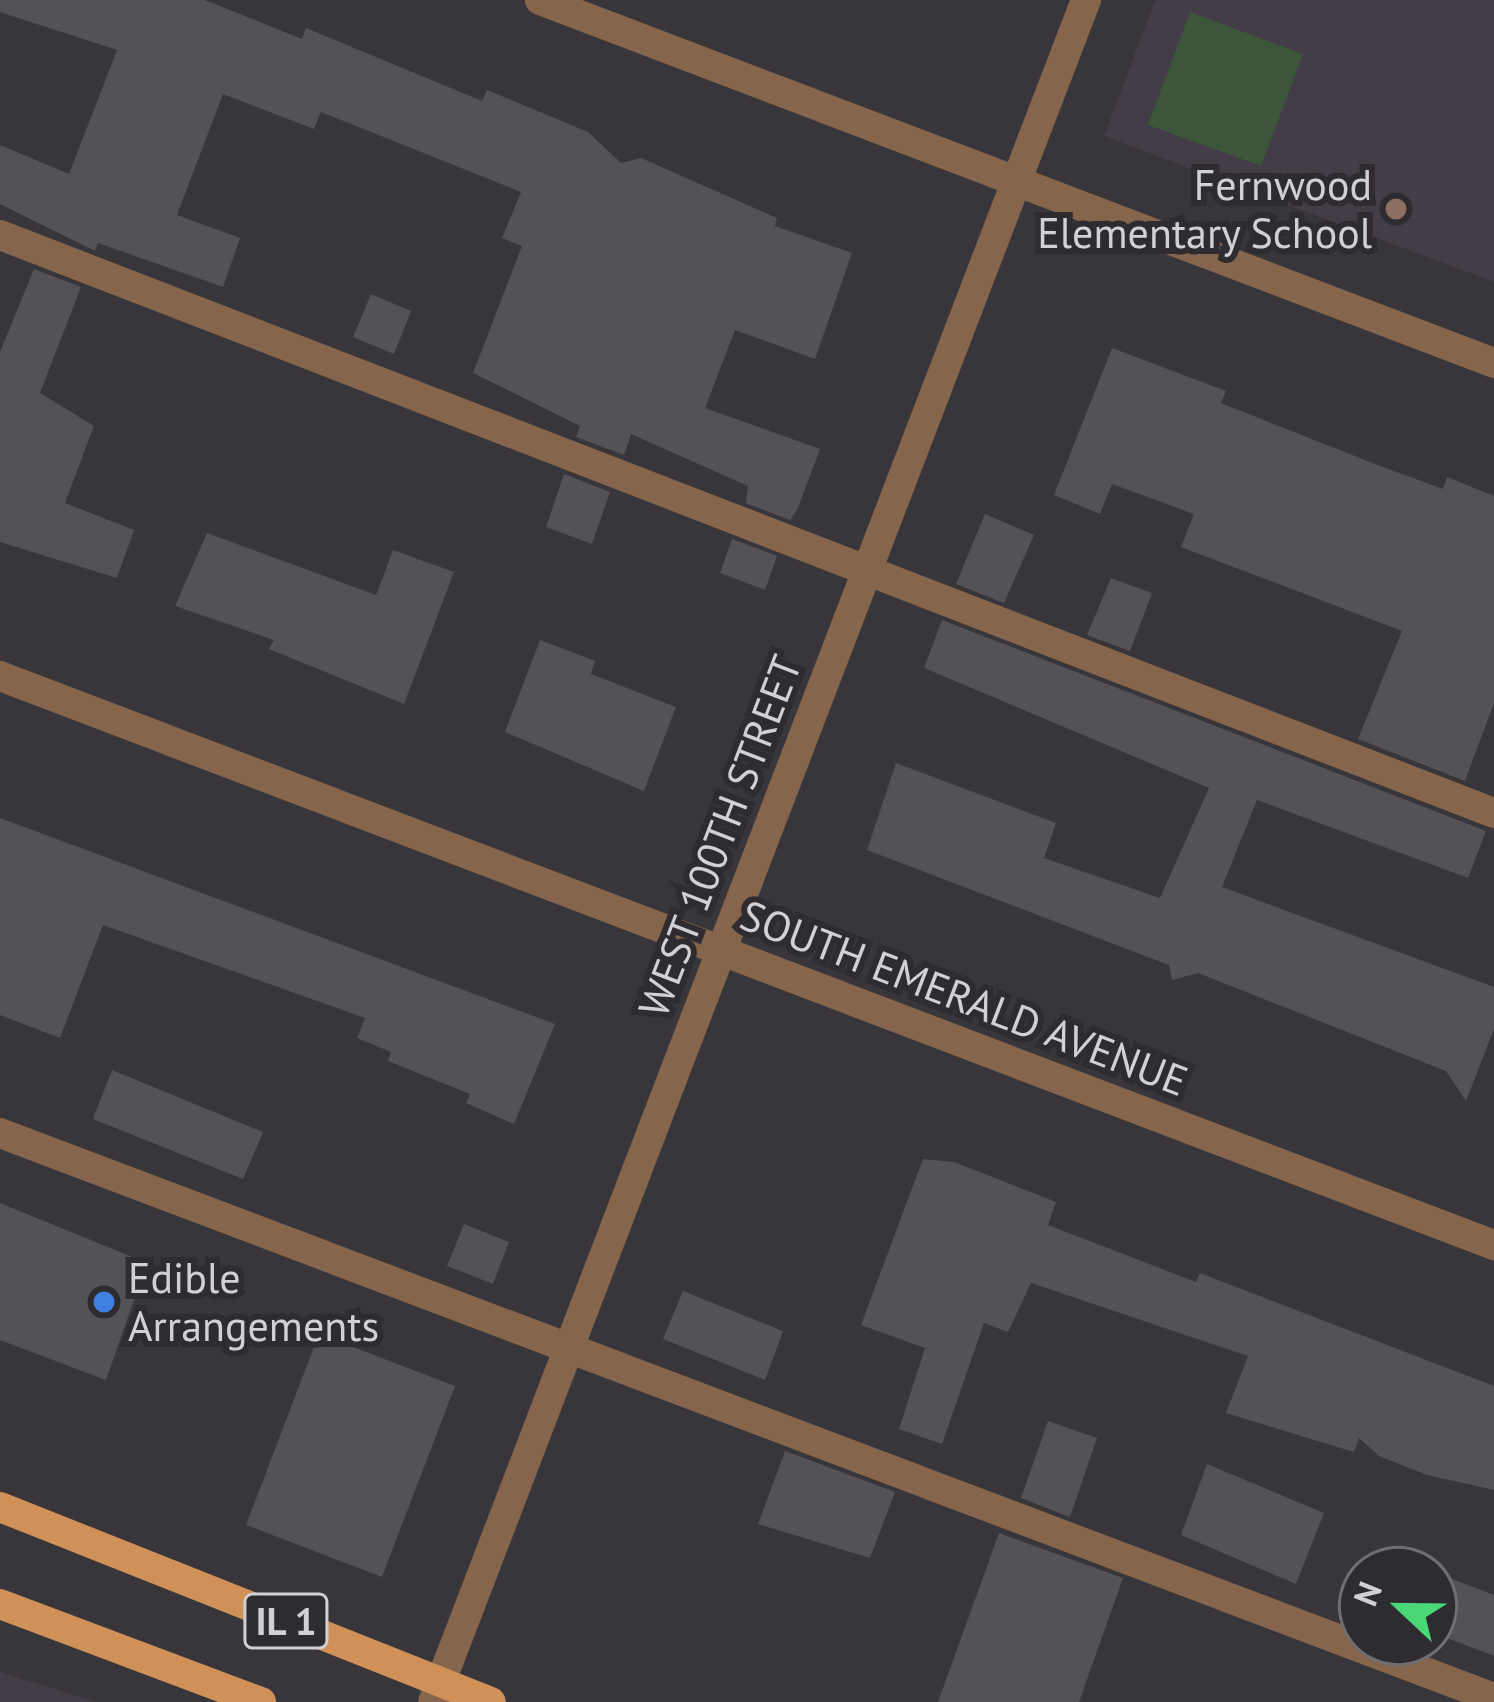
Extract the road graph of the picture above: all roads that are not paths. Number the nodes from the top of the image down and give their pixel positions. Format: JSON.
{"nodes":[{"id":1,"x":540,"y":0,"type":"edge"},
{"id":2,"x":1086,"y":0,"type":"edge"},
{"id":3,"x":1016,"y":181,"type":"junction"},
{"id":4,"x":0,"y":235,"type":"edge"},
{"id":5,"x":1494,"y":363,"type":"edge"},
{"id":6,"x":866,"y":573,"type":"junction"},
{"id":7,"x":0,"y":676,"type":"edge"},
{"id":8,"x":1494,"y":813,"type":"edge"},
{"id":9,"x":721,"y":950,"type":"junction"},
{"id":10,"x":0,"y":1132,"type":"edge"},
{"id":11,"x":1494,"y":1244,"type":"edge"},
{"id":12,"x":567,"y":1352,"type":"junction"},
{"id":13,"x":0,"y":1507,"type":"edge"},
{"id":14,"x":0,"y":1604,"type":"edge"},
{"id":15,"x":436,"y":1692,"type":"edge"},
{"id":16,"x":1494,"y":1697,"type":"edge"},
{"id":17,"x":261,"y":1702,"type":"edge"},
{"id":18,"x":491,"y":1702,"type":"edge"}],
"edges":[{"from":1,"to":3,"type":"street"},
{"from":2,"to":3,"type":"street","name":"WEST 100TH STREET"},
{"from":3,"to":5,"type":"street"},
{"from":3,"to":6,"type":"street","name":"WEST 100TH STREET"},
{"from":4,"to":6,"type":"street"},
{"from":6,"to":8,"type":"street"},
{"from":6,"to":9,"type":"street","name":"WEST 100TH STREET"},
{"from":7,"to":9,"type":"street","name":"SOUTH EMERALD AVENUE"},
{"from":9,"to":11,"type":"street","name":"SOUTH EMERALD AVENUE"},
{"from":9,"to":12,"type":"street","name":"WEST 100TH STREET"},
{"from":10,"to":12,"type":"street"},
{"from":12,"to":15,"type":"street","name":"WEST 100TH STREET"},
{"from":12,"to":16,"type":"street"},
{"from":13,"to":15,"type":"main road","number":"IL 1"},
{"from":14,"to":17,"type":"main road","number":"IL 1"},
{"from":15,"to":18,"type":"main road","number":"IL 1"}]}
